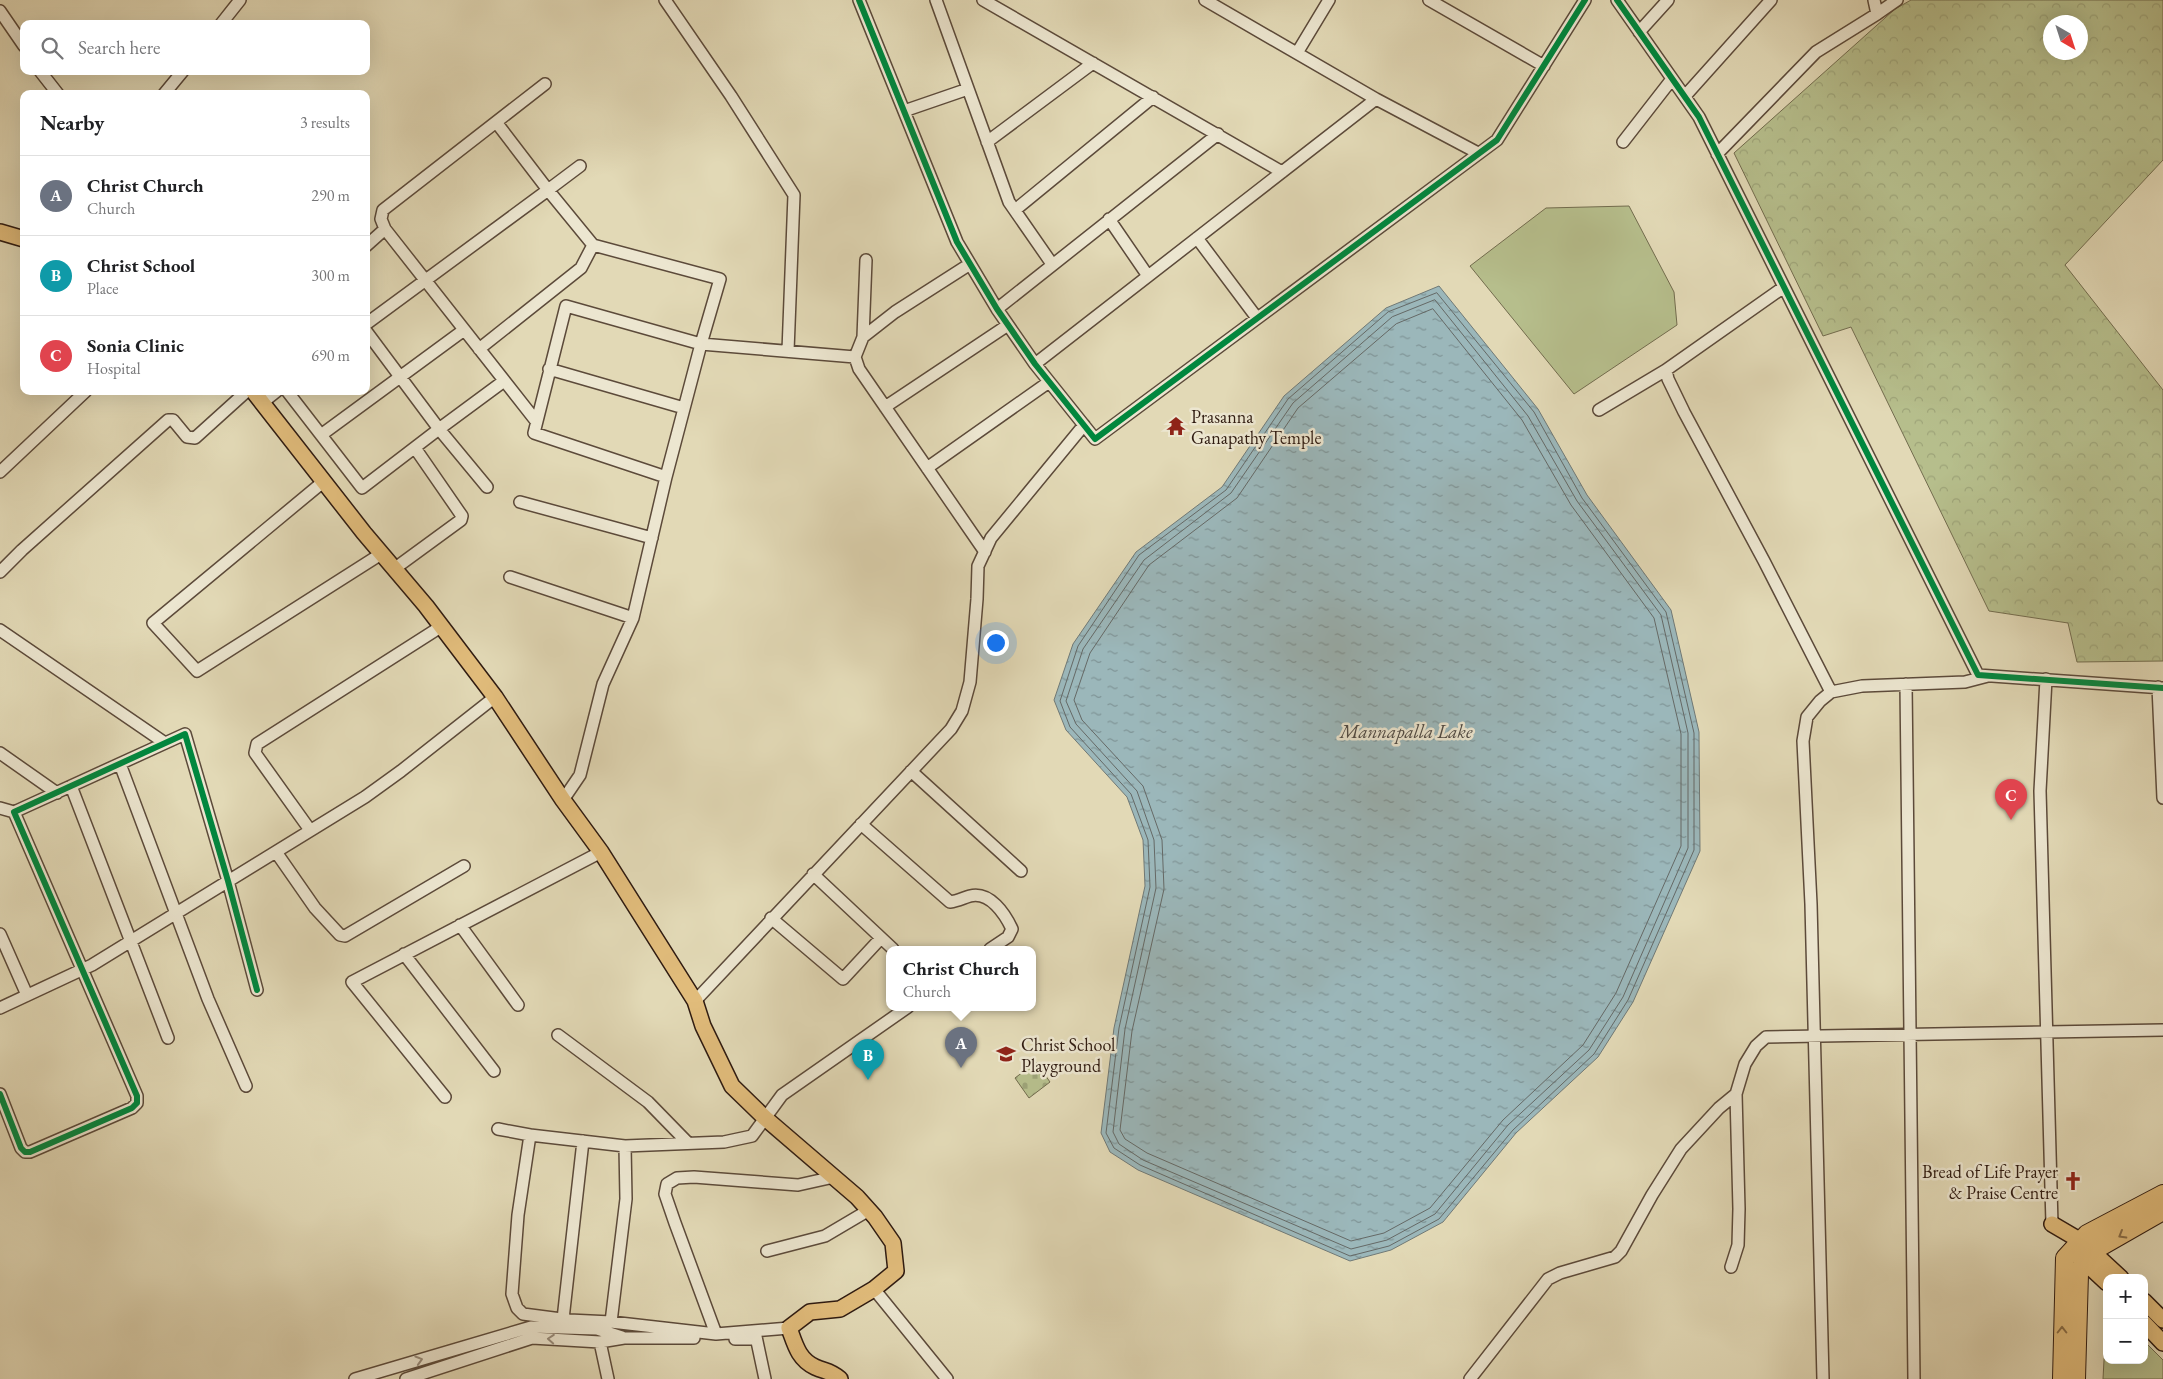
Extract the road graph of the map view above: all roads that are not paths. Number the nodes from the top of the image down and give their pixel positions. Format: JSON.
{"nodes":[{"id":1,"x":240,"y":0,"type":"edge"},
{"id":2,"x":665,"y":0,"type":"edge"},
{"id":3,"x":859,"y":0,"type":"edge"},
{"id":4,"x":936,"y":0,"type":"edge"},
{"id":5,"x":983,"y":0,"type":"edge"},
{"id":6,"x":1204,"y":0,"type":"edge"},
{"id":7,"x":1329,"y":0,"type":"edge"},
{"id":8,"x":1429,"y":0,"type":"edge"},
{"id":9,"x":1586,"y":0,"type":"edge"},
{"id":10,"x":1617,"y":0,"type":"edge"},
{"id":11,"x":1668,"y":0,"type":"edge"},
{"id":12,"x":1772,"y":0,"type":"edge"},
{"id":13,"x":1874,"y":0,"type":"edge"},
{"id":14,"x":1897,"y":0,"type":"edge"},
{"id":15,"x":0,"y":11,"type":"edge"},
{"id":16,"x":1877,"y":14,"type":"junction"},
{"id":17,"x":224,"y":20,"type":"edge"},
{"id":18,"x":1639,"y":32,"type":"junction"},
{"id":19,"x":20,"y":40,"type":"edge"},
{"id":20,"x":1297,"y":53,"type":"junction"},
{"id":21,"x":1093,"y":63,"type":"junction"},
{"id":22,"x":1544,"y":66,"type":"junction"},
{"id":23,"x":43,"y":75,"type":"edge"},
{"id":24,"x":180,"y":75,"type":"edge"},
{"id":25,"x":1672,"y":79,"type":"junction"},
{"id":26,"x":545,"y":84,"type":"dead end"},
{"id":27,"x":968,"y":89,"type":"junction"},
{"id":28,"x":55,"y":90,"type":"edge"},
{"id":29,"x":167,"y":90,"type":"edge"},
{"id":30,"x":1684,"y":96,"type":"junction"},
{"id":31,"x":1153,"y":97,"type":"junction"},
{"id":32,"x":1376,"y":99,"type":"junction"},
{"id":33,"x":904,"y":111,"type":"junction"},
{"id":34,"x":496,"y":122,"type":"junction"},
{"id":35,"x":1218,"y":134,"type":"junction"},
{"id":36,"x":987,"y":142,"type":"junction"},
{"id":37,"x":1623,"y":142,"type":"dead end"},
{"id":38,"x":1478,"y":153,"type":"junction"},
{"id":39,"x":1717,"y":154,"type":"junction"},
{"id":40,"x":580,"y":166,"type":"dead end"},
{"id":41,"x":1282,"y":172,"type":"junction"},
{"id":42,"x":548,"y":190,"type":"junction"},
{"id":43,"x":1014,"y":210,"type":"junction"},
{"id":44,"x":1109,"y":219,"type":"junction"},
{"id":45,"x":385,"y":229,"type":"junction"},
{"id":46,"x":0,"y":232,"type":"edge"},
{"id":47,"x":20,"y":237,"type":"edge"},
{"id":48,"x":1197,"y":238,"type":"junction"},
{"id":49,"x":370,"y":242,"type":"edge"},
{"id":50,"x":593,"y":245,"type":"junction"},
{"id":51,"x":866,"y":260,"type":"dead end"},
{"id":52,"x":970,"y":264,"type":"junction"},
{"id":53,"x":1052,"y":264,"type":"junction"},
{"id":54,"x":1148,"y":276,"type":"junction"},
{"id":55,"x":425,"y":280,"type":"junction"},
{"id":56,"x":1784,"y":287,"type":"junction"},
{"id":57,"x":996,"y":309,"type":"junction"},
{"id":58,"x":1257,"y":318,"type":"junction"},
{"id":59,"x":370,"y":321,"type":"edge"},
{"id":60,"x":1008,"y":325,"type":"junction"},
{"id":61,"x":464,"y":330,"type":"junction"},
{"id":62,"x":370,"y":336,"type":"edge"},
{"id":63,"x":863,"y":337,"type":"junction"},
{"id":64,"x":702,"y":344,"type":"junction"},
{"id":65,"x":479,"y":349,"type":"junction"},
{"id":66,"x":788,"y":351,"type":"junction"},
{"id":67,"x":855,"y":357,"type":"junction"},
{"id":68,"x":1035,"y":364,"type":"junction"},
{"id":69,"x":550,"y":368,"type":"junction"},
{"id":70,"x":1666,"y":370,"type":"junction"},
{"id":71,"x":399,"y":376,"type":"junction"},
{"id":72,"x":504,"y":381,"type":"junction"},
{"id":73,"x":1049,"y":382,"type":"junction"},
{"id":74,"x":82,"y":395,"type":"edge"},
{"id":75,"x":242,"y":395,"type":"edge"},
{"id":76,"x":290,"y":395,"type":"edge"},
{"id":77,"x":257,"y":397,"type":"edge"},
{"id":78,"x":885,"y":407,"type":"junction"},
{"id":79,"x":684,"y":408,"type":"junction"},
{"id":80,"x":1599,"y":410,"type":"dead end"},
{"id":81,"x":536,"y":421,"type":"junction"},
{"id":82,"x":1084,"y":425,"type":"junction"},
{"id":83,"x":439,"y":429,"type":"junction"},
{"id":84,"x":321,"y":435,"type":"junction"},
{"id":85,"x":415,"y":448,"type":"junction"},
{"id":86,"x":927,"y":468,"type":"junction"},
{"id":87,"x":0,"y":472,"type":"edge"},
{"id":88,"x":666,"y":477,"type":"junction"},
{"id":89,"x":323,"y":482,"type":"junction"},
{"id":90,"x":487,"y":487,"type":"dead end"},
{"id":91,"x":520,"y":502,"type":"dead end"},
{"id":92,"x":652,"y":538,"type":"junction"},
{"id":93,"x":984,"y":552,"type":"junction"},
{"id":94,"x":381,"y":554,"type":"junction"},
{"id":95,"x":394,"y":569,"type":"junction"},
{"id":96,"x":0,"y":572,"type":"edge"},
{"id":97,"x":510,"y":577,"type":"dead end"},
{"id":98,"x":633,"y":618,"type":"junction"},
{"id":99,"x":442,"y":626,"type":"junction"},
{"id":100,"x":0,"y":630,"type":"edge"},
{"id":101,"x":1989,"y":675,"type":"junction"},
{"id":102,"x":2046,"y":680,"type":"junction"},
{"id":103,"x":1906,"y":684,"type":"junction"},
{"id":104,"x":2161,"y":688,"type":"edge"},
{"id":105,"x":1831,"y":692,"type":"junction"},
{"id":106,"x":495,"y":698,"type":"junction"},
{"id":107,"x":165,"y":743,"type":"junction"},
{"id":108,"x":0,"y":753,"type":"edge"},
{"id":109,"x":120,"y":764,"type":"junction"},
{"id":110,"x":911,"y":770,"type":"junction"},
{"id":111,"x":71,"y":786,"type":"junction"},
{"id":112,"x":56,"y":793,"type":"junction"},
{"id":113,"x":2163,"y":798,"type":"edge"},
{"id":114,"x":563,"y":800,"type":"junction"},
{"id":115,"x":0,"y":808,"type":"edge"},
{"id":116,"x":14,"y":812,"type":"junction"},
{"id":117,"x":861,"y":824,"type":"junction"},
{"id":118,"x":310,"y":830,"type":"junction"},
{"id":119,"x":276,"y":852,"type":"junction"},
{"id":120,"x":601,"y":852,"type":"junction"},
{"id":121,"x":464,"y":866,"type":"dead end"},
{"id":122,"x":1021,"y":871,"type":"dead end"},
{"id":123,"x":813,"y":874,"type":"junction"},
{"id":124,"x":228,"y":880,"type":"junction"},
{"id":125,"x":176,"y":912,"type":"junction"},
{"id":126,"x":771,"y":918,"type":"junction"},
{"id":127,"x":460,"y":925,"type":"junction"},
{"id":128,"x":0,"y":934,"type":"edge"},
{"id":129,"x":881,"y":938,"type":"junction"},
{"id":130,"x":132,"y":940,"type":"junction"},
{"id":131,"x":890,"y":946,"type":"edge"},
{"id":132,"x":994,"y":946,"type":"edge"},
{"id":133,"x":404,"y":954,"type":"junction"},
{"id":134,"x":83,"y":969,"type":"junction"},
{"id":135,"x":257,"y":990,"type":"dead end"},
{"id":136,"x":27,"y":995,"type":"junction"},
{"id":137,"x":695,"y":1001,"type":"junction"},
{"id":138,"x":518,"y":1005,"type":"dead end"},
{"id":139,"x":0,"y":1008,"type":"edge"},
{"id":140,"x":902,"y":1011,"type":"edge"},
{"id":141,"x":2163,"y":1030,"type":"edge"},
{"id":142,"x":2048,"y":1033,"type":"junction"},
{"id":143,"x":1909,"y":1034,"type":"junction"},
{"id":144,"x":558,"y":1035,"type":"dead end"},
{"id":145,"x":1814,"y":1036,"type":"junction"},
{"id":146,"x":168,"y":1038,"type":"dead end"},
{"id":147,"x":494,"y":1071,"type":"dead end"},
{"id":148,"x":246,"y":1086,"type":"dead end"},
{"id":149,"x":0,"y":1094,"type":"edge"},
{"id":150,"x":1736,"y":1094,"type":"junction"},
{"id":151,"x":445,"y":1098,"type":"dead end"},
{"id":152,"x":765,"y":1118,"type":"junction"},
{"id":153,"x":498,"y":1129,"type":"dead end"},
{"id":154,"x":530,"y":1135,"type":"junction"},
{"id":155,"x":583,"y":1141,"type":"junction"},
{"id":156,"x":688,"y":1143,"type":"junction"},
{"id":157,"x":625,"y":1146,"type":"junction"},
{"id":158,"x":834,"y":1177,"type":"junction"},
{"id":159,"x":2163,"y":1194,"type":"edge"},
{"id":160,"x":868,"y":1210,"type":"junction"},
{"id":161,"x":2163,"y":1211,"type":"edge"},
{"id":162,"x":2052,"y":1224,"type":"joint"},
{"id":163,"x":767,"y":1251,"type":"dead end"},
{"id":164,"x":2082,"y":1251,"type":"junction"},
{"id":165,"x":1730,"y":1266,"type":"dead end"},
{"id":166,"x":2110,"y":1274,"type":"edge"},
{"id":167,"x":874,"y":1289,"type":"junction"},
{"id":168,"x":2148,"y":1305,"type":"edge"},
{"id":169,"x":563,"y":1319,"type":"junction"},
{"id":170,"x":2163,"y":1320,"type":"edge"},
{"id":171,"x":611,"y":1322,"type":"junction"},
{"id":172,"x":2148,"y":1327,"type":"edge"},
{"id":173,"x":788,"y":1328,"type":"junction"},
{"id":174,"x":716,"y":1334,"type":"junction"},
{"id":175,"x":755,"y":1335,"type":"junction"},
{"id":176,"x":624,"y":1338,"type":"junction"},
{"id":177,"x":600,"y":1342,"type":"junction"},
{"id":178,"x":2163,"y":1343,"type":"edge"},
{"id":179,"x":817,"y":1373,"type":"edge"},
{"id":180,"x":355,"y":1379,"type":"edge"},
{"id":181,"x":406,"y":1379,"type":"edge"},
{"id":182,"x":608,"y":1379,"type":"edge"},
{"id":183,"x":765,"y":1379,"type":"edge"},
{"id":184,"x":840,"y":1379,"type":"edge"},
{"id":185,"x":947,"y":1379,"type":"edge"},
{"id":186,"x":1470,"y":1379,"type":"edge"},
{"id":187,"x":1823,"y":1379,"type":"edge"},
{"id":188,"x":1914,"y":1379,"type":"edge"},
{"id":189,"x":2062,"y":1379,"type":"edge"},
{"id":190,"x":2076,"y":1379,"type":"edge"}],
"edges":[{"from":1,"to":17,"type":"street"},
{"from":2,"to":66,"type":"street"},
{"from":3,"to":33,"type":"street"},
{"from":4,"to":27,"type":"street"},
{"from":5,"to":21,"type":"street"},
{"from":6,"to":20,"type":"street"},
{"from":7,"to":20,"type":"street"},
{"from":8,"to":22,"type":"street"},
{"from":9,"to":22,"type":"street"},
{"from":10,"to":18,"type":"street"},
{"from":11,"to":18,"type":"street"},
{"from":12,"to":30,"type":"street"},
{"from":13,"to":16,"type":"street"},
{"from":14,"to":16,"type":"street"},
{"from":15,"to":19,"type":"street"},
{"from":16,"to":39,"type":"street"},
{"from":18,"to":25,"type":"street"},
{"from":20,"to":32,"type":"street"},
{"from":21,"to":31,"type":"street"},
{"from":21,"to":36,"type":"street"},
{"from":22,"to":38,"type":"street"},
{"from":23,"to":28,"type":"street"},
{"from":24,"to":29,"type":"street"},
{"from":25,"to":30,"type":"street"},
{"from":25,"to":37,"type":"street"},
{"from":26,"to":34,"type":"street"},
{"from":27,"to":33,"type":"street"},
{"from":27,"to":36,"type":"street"},
{"from":30,"to":39,"type":"street"},
{"from":31,"to":35,"type":"street"},
{"from":31,"to":43,"type":"street"},
{"from":32,"to":38,"type":"street"},
{"from":32,"to":41,"type":"street"},
{"from":33,"to":52,"type":"street"},
{"from":34,"to":42,"type":"street"},
{"from":34,"to":45,"type":"street"},
{"from":35,"to":41,"type":"street"},
{"from":35,"to":44,"type":"street"},
{"from":36,"to":43,"type":"street"},
{"from":38,"to":58,"type":"street"},
{"from":39,"to":56,"type":"street"},
{"from":40,"to":42,"type":"street"},
{"from":41,"to":48,"type":"street"},
{"from":42,"to":50,"type":"street"},
{"from":42,"to":55,"type":"street"},
{"from":43,"to":53,"type":"street"},
{"from":44,"to":53,"type":"street"},
{"from":44,"to":54,"type":"street"},
{"from":45,"to":49,"type":"street"},
{"from":45,"to":55,"type":"street"},
{"from":46,"to":47,"type":"main road"},
{"from":48,"to":54,"type":"street"},
{"from":48,"to":58,"type":"street"},
{"from":50,"to":64,"type":"street"},
{"from":50,"to":65,"type":"street"},
{"from":51,"to":63,"type":"street"},
{"from":52,"to":57,"type":"street"},
{"from":52,"to":63,"type":"street"},
{"from":53,"to":57,"type":"street"},
{"from":54,"to":68,"type":"street"},
{"from":55,"to":59,"type":"street"},
{"from":55,"to":61,"type":"street"},
{"from":56,"to":70,"type":"street"},
{"from":56,"to":101,"type":"street"},
{"from":57,"to":60,"type":"street"},
{"from":58,"to":82,"type":"street"},
{"from":60,"to":68,"type":"street"},
{"from":60,"to":78,"type":"street"},
{"from":61,"to":65,"type":"street"},
{"from":61,"to":71,"type":"street"},
{"from":62,"to":71,"type":"street"},
{"from":63,"to":67,"type":"street"},
{"from":64,"to":66,"type":"street"},
{"from":64,"to":69,"type":"street"},
{"from":64,"to":79,"type":"street"},
{"from":65,"to":72,"type":"street"},
{"from":66,"to":67,"type":"street"},
{"from":67,"to":78,"type":"street"},
{"from":68,"to":73,"type":"street"},
{"from":69,"to":79,"type":"street"},
{"from":69,"to":81,"type":"street"},
{"from":70,"to":80,"type":"street"},
{"from":70,"to":105,"type":"street"},
{"from":71,"to":83,"type":"street"},
{"from":71,"to":84,"type":"street"},
{"from":72,"to":81,"type":"street"},
{"from":72,"to":83,"type":"street"},
{"from":73,"to":82,"type":"street"},
{"from":73,"to":86,"type":"street"},
{"from":74,"to":87,"type":"street"},
{"from":75,"to":96,"type":"street"},
{"from":76,"to":84,"type":"street"},
{"from":77,"to":89,"type":"main road"},
{"from":78,"to":86,"type":"street"},
{"from":79,"to":88,"type":"street"},
{"from":81,"to":88,"type":"street"},
{"from":82,"to":93,"type":"street"},
{"from":83,"to":85,"type":"street"},
{"from":83,"to":90,"type":"street"},
{"from":84,"to":85,"type":"street"},
{"from":85,"to":95,"type":"street"},
{"from":86,"to":93,"type":"street"},
{"from":88,"to":92,"type":"street"},
{"from":89,"to":94,"type":"main road"},
{"from":89,"to":94,"type":"street"},
{"from":91,"to":92,"type":"street"},
{"from":92,"to":98,"type":"street"},
{"from":93,"to":110,"type":"street"},
{"from":94,"to":95,"type":"main road"},
{"from":95,"to":99,"type":"main road"},
{"from":97,"to":98,"type":"street"},
{"from":98,"to":114,"type":"street"},
{"from":99,"to":106,"type":"main road"},
{"from":99,"to":118,"type":"street"},
{"from":100,"to":107,"type":"street"},
{"from":101,"to":102,"type":"street"},
{"from":101,"to":103,"type":"street"},
{"from":102,"to":104,"type":"street"},
{"from":102,"to":142,"type":"street"},
{"from":103,"to":105,"type":"street"},
{"from":103,"to":143,"type":"street"},
{"from":104,"to":113,"type":"street"},
{"from":105,"to":145,"type":"street"},
{"from":106,"to":114,"type":"main road"},
{"from":106,"to":118,"type":"street"},
{"from":107,"to":109,"type":"street"},
{"from":107,"to":124,"type":"street"},
{"from":108,"to":112,"type":"street"},
{"from":109,"to":111,"type":"street"},
{"from":109,"to":125,"type":"street"},
{"from":110,"to":117,"type":"street"},
{"from":110,"to":122,"type":"street"},
{"from":111,"to":112,"type":"street"},
{"from":111,"to":130,"type":"street"},
{"from":112,"to":116,"type":"street"},
{"from":114,"to":120,"type":"main road"},
{"from":115,"to":116,"type":"street"},
{"from":116,"to":134,"type":"street"},
{"from":117,"to":123,"type":"street"},
{"from":117,"to":132,"type":"street"},
{"from":118,"to":119,"type":"street"},
{"from":119,"to":121,"type":"street"},
{"from":119,"to":124,"type":"street"},
{"from":120,"to":127,"type":"street"},
{"from":120,"to":137,"type":"main road"},
{"from":123,"to":126,"type":"street"},
{"from":123,"to":129,"type":"street"},
{"from":124,"to":125,"type":"street"},
{"from":124,"to":135,"type":"street"},
{"from":125,"to":130,"type":"street"},
{"from":125,"to":148,"type":"street"},
{"from":126,"to":129,"type":"street"},
{"from":126,"to":137,"type":"street"},
{"from":127,"to":133,"type":"street"},
{"from":127,"to":138,"type":"street"},
{"from":128,"to":136,"type":"street"},
{"from":129,"to":131,"type":"street"},
{"from":130,"to":134,"type":"street"},
{"from":130,"to":146,"type":"street"},
{"from":133,"to":147,"type":"street"},
{"from":133,"to":151,"type":"street"},
{"from":134,"to":136,"type":"street"},
{"from":134,"to":149,"type":"street"},
{"from":136,"to":139,"type":"street"},
{"from":137,"to":152,"type":"main road"},
{"from":140,"to":152,"type":"street"},
{"from":141,"to":142,"type":"street"},
{"from":142,"to":143,"type":"street"},
{"from":142,"to":162,"type":"street"},
{"from":143,"to":145,"type":"street"},
{"from":143,"to":188,"type":"street"},
{"from":144,"to":156,"type":"street"},
{"from":145,"to":150,"type":"street"},
{"from":145,"to":187,"type":"street"},
{"from":150,"to":165,"type":"street"},
{"from":150,"to":186,"type":"street"},
{"from":152,"to":156,"type":"street"},
{"from":152,"to":158,"type":"main road"},
{"from":153,"to":154,"type":"street"},
{"from":154,"to":155,"type":"street"},
{"from":154,"to":169,"type":"street"},
{"from":155,"to":157,"type":"street"},
{"from":155,"to":169,"type":"street"},
{"from":156,"to":157,"type":"street"},
{"from":157,"to":171,"type":"street"},
{"from":158,"to":160,"type":"main road"},
{"from":158,"to":174,"type":"street"},
{"from":159,"to":164,"type":"highway"},
{"from":160,"to":163,"type":"street"},
{"from":160,"to":167,"type":"main road"},
{"from":161,"to":164,"type":"highway","one_way":true},
{"from":162,"to":164,"type":"main road"},
{"from":164,"to":166,"type":"main road"},
{"from":189,"to":164,"type":"highway","one_way":true},
{"from":164,"to":190,"type":"highway"},
{"from":167,"to":173,"type":"main road"},
{"from":167,"to":185,"type":"street"},
{"from":168,"to":170,"type":"main road"},
{"from":169,"to":171,"type":"street"},
{"from":171,"to":174,"type":"street"},
{"from":172,"to":178,"type":"main road"},
{"from":173,"to":175,"type":"street"},
{"from":173,"to":179,"type":"main road"},
{"from":174,"to":175,"type":"street"},
{"from":175,"to":176,"type":"street"},
{"from":175,"to":183,"type":"street"},
{"from":176,"to":177,"type":"street"},
{"from":180,"to":176,"type":"street","one_way":true},
{"from":177,"to":181,"type":"street","one_way":true},
{"from":177,"to":182,"type":"street"},
{"from":179,"to":184,"type":"main road"}]}
